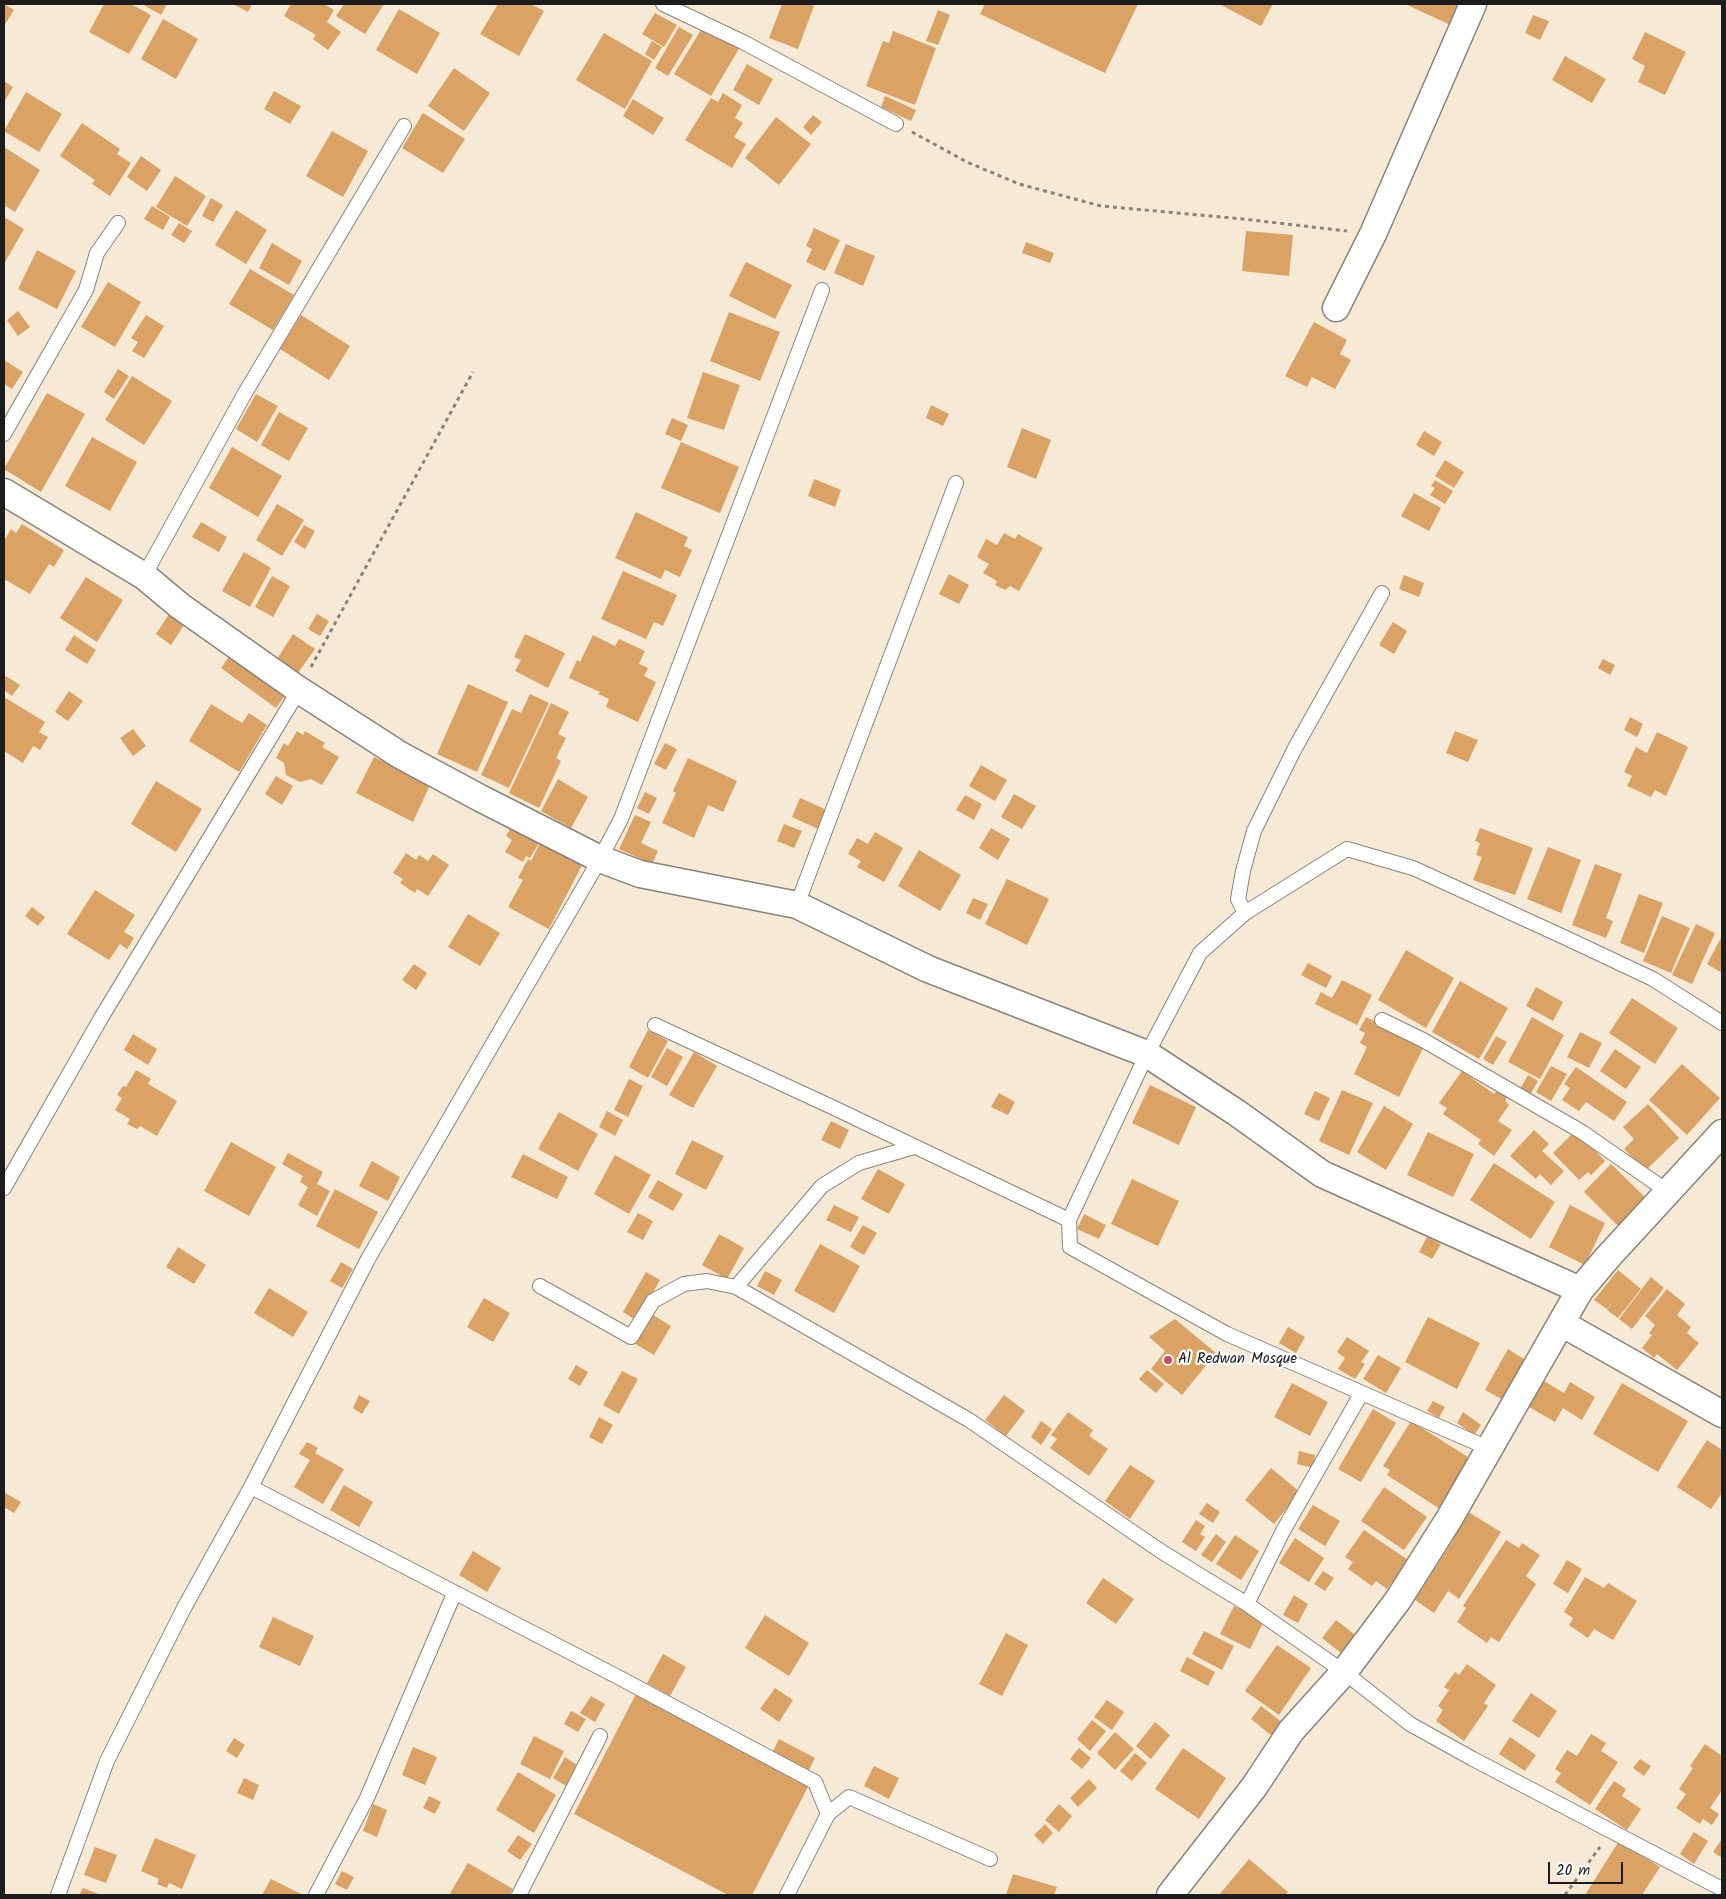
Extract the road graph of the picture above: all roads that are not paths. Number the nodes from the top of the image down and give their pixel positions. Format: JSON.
{"nodes":[{"id":1,"x":663,"y":4,"type":"edge"},
{"id":2,"x":1473,"y":4,"type":"edge"},
{"id":3,"x":896,"y":124,"type":"road end"},
{"id":4,"x":404,"y":126,"type":"dead end"},
{"id":5,"x":118,"y":223,"type":"dead end"},
{"id":6,"x":822,"y":290,"type":"dead end"},
{"id":7,"x":1336,"y":308,"type":"dead end"},
{"id":8,"x":4,"y":434,"type":"edge"},
{"id":9,"x":956,"y":483,"type":"dead end"},
{"id":10,"x":4,"y":492,"type":"edge"},
{"id":11,"x":144,"y":576,"type":"junction"},
{"id":12,"x":1382,"y":593,"type":"dead end"},
{"id":13,"x":299,"y":690,"type":"junction"},
{"id":14,"x":600,"y":859,"type":"junction"},
{"id":15,"x":797,"y":905,"type":"junction"},
{"id":16,"x":1245,"y":913,"type":"junction"},
{"id":17,"x":1382,"y":1020,"type":"dead end"},
{"id":18,"x":1722,"y":1023,"type":"edge"},
{"id":19,"x":655,"y":1025,"type":"dead end"},
{"id":20,"x":1147,"y":1054,"type":"junction"},
{"id":21,"x":1722,"y":1132,"type":"edge"},
{"id":22,"x":914,"y":1147,"type":"junction"},
{"id":23,"x":4,"y":1188,"type":"edge"},
{"id":24,"x":1667,"y":1191,"type":"junction"},
{"id":25,"x":1068,"y":1220,"type":"junction"},
{"id":26,"x":540,"y":1286,"type":"dead end"},
{"id":27,"x":736,"y":1287,"type":"junction"},
{"id":28,"x":1580,"y":1290,"type":"junction"},
{"id":29,"x":1561,"y":1322,"type":"junction"},
{"id":30,"x":1361,"y":1394,"type":"junction"},
{"id":31,"x":1722,"y":1414,"type":"edge"},
{"id":32,"x":1488,"y":1448,"type":"junction"},
{"id":33,"x":250,"y":1487,"type":"junction"},
{"id":34,"x":454,"y":1594,"type":"junction"},
{"id":35,"x":1247,"y":1604,"type":"junction"},
{"id":36,"x":1344,"y":1672,"type":"junction"},
{"id":37,"x":600,"y":1736,"type":"dead end"},
{"id":38,"x":828,"y":1814,"type":"junction"},
{"id":39,"x":990,"y":1859,"type":"dead end"},
{"id":40,"x":1722,"y":1889,"type":"edge"},
{"id":41,"x":58,"y":1895,"type":"edge"},
{"id":42,"x":316,"y":1895,"type":"edge"},
{"id":43,"x":519,"y":1895,"type":"edge"},
{"id":44,"x":787,"y":1895,"type":"edge"},
{"id":45,"x":1170,"y":1895,"type":"edge"}],
"edges":[{"from":1,"to":3,"type":"lane"},
{"from":2,"to":7,"type":"street"},
{"from":4,"to":11,"type":"lane"},
{"from":5,"to":8,"type":"lane"},
{"from":6,"to":14,"type":"lane"},
{"from":9,"to":15,"type":"lane"},
{"from":10,"to":11,"type":"street"},
{"from":11,"to":13,"type":"street"},
{"from":12,"to":16,"type":"lane"},
{"from":13,"to":14,"type":"street"},
{"from":13,"to":23,"type":"lane"},
{"from":14,"to":15,"type":"street"},
{"from":14,"to":33,"type":"lane"},
{"from":15,"to":20,"type":"street"},
{"from":16,"to":18,"type":"lane"},
{"from":16,"to":20,"type":"lane"},
{"from":17,"to":24,"type":"lane"},
{"from":19,"to":22,"type":"lane"},
{"from":20,"to":25,"type":"lane"},
{"from":20,"to":28,"type":"street"},
{"from":21,"to":24,"type":"street"},
{"from":22,"to":25,"type":"lane"},
{"from":22,"to":27,"type":"lane"},
{"from":24,"to":28,"type":"street"},
{"from":25,"to":30,"type":"lane"},
{"from":26,"to":27,"type":"lane"},
{"from":27,"to":35,"type":"lane"},
{"from":28,"to":29,"type":"street"},
{"from":29,"to":31,"type":"street"},
{"from":29,"to":32,"type":"street"},
{"from":30,"to":32,"type":"lane"},
{"from":30,"to":35,"type":"lane"},
{"from":32,"to":36,"type":"street"},
{"from":33,"to":34,"type":"lane"},
{"from":33,"to":41,"type":"lane"},
{"from":34,"to":38,"type":"lane"},
{"from":34,"to":42,"type":"lane"},
{"from":35,"to":36,"type":"lane"},
{"from":36,"to":40,"type":"lane"},
{"from":36,"to":45,"type":"street"},
{"from":37,"to":43,"type":"lane"},
{"from":38,"to":39,"type":"lane"},
{"from":38,"to":44,"type":"lane"}]}
